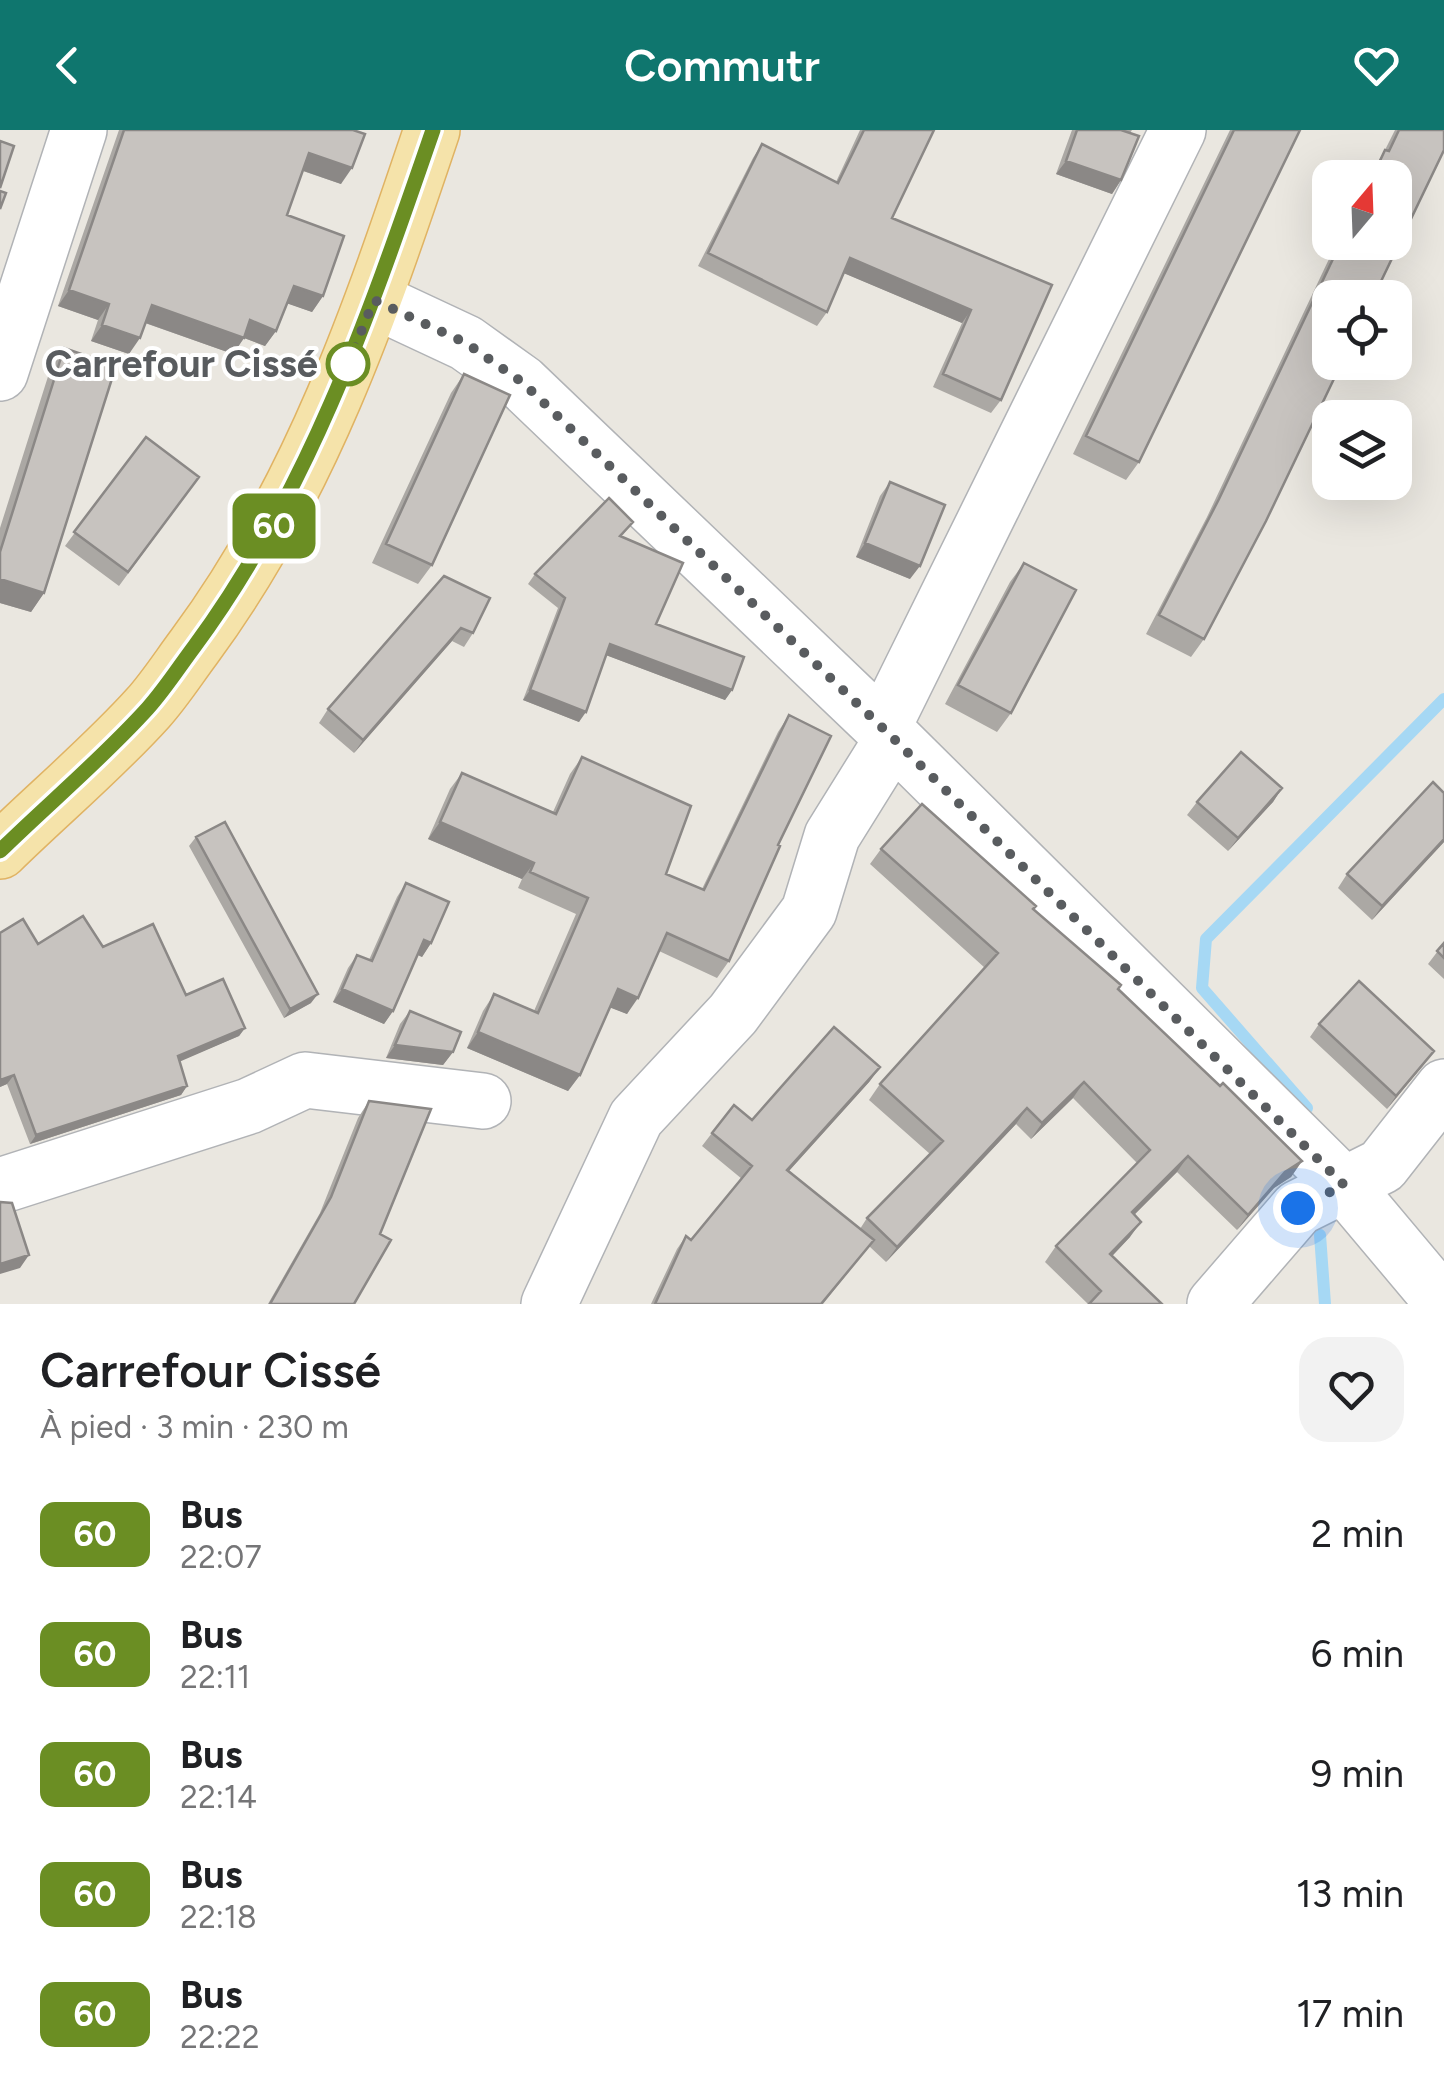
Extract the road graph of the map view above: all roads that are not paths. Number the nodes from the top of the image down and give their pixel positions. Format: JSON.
{"nodes":[{"id":1,"x":79,"y":130,"type":"edge"},
{"id":2,"x":432,"y":130,"type":"edge"},
{"id":3,"x":1178,"y":130,"type":"edge"},
{"id":4,"x":13,"y":296,"type":"edge"},
{"id":5,"x":374,"y":300,"type":"junction"},
{"id":6,"x":0,"y":374,"type":"edge"},
{"id":7,"x":888,"y":734,"type":"junction"},
{"id":8,"x":0,"y":851,"type":"edge"},
{"id":9,"x":1444,"y":1087,"type":"edge"},
{"id":10,"x":483,"y":1101,"type":"dead end"},
{"id":11,"x":1344,"y":1185,"type":"junction"},
{"id":12,"x":0,"y":1186,"type":"edge"},
{"id":13,"x":550,"y":1304,"type":"edge"},
{"id":14,"x":1215,"y":1304,"type":"edge"},
{"id":15,"x":1444,"y":1304,"type":"edge"}],
"edges":[{"from":1,"to":4,"type":"street"},
{"from":2,"to":5,"type":"main road"},
{"from":3,"to":7,"type":"street"},
{"from":4,"to":6,"type":"street"},
{"from":5,"to":7,"type":"street"},
{"from":5,"to":8,"type":"main road"},
{"from":7,"to":11,"type":"street"},
{"from":7,"to":13,"type":"street"},
{"from":9,"to":11,"type":"street"},
{"from":10,"to":12,"type":"street"},
{"from":11,"to":14,"type":"street"},
{"from":11,"to":15,"type":"street"}]}
